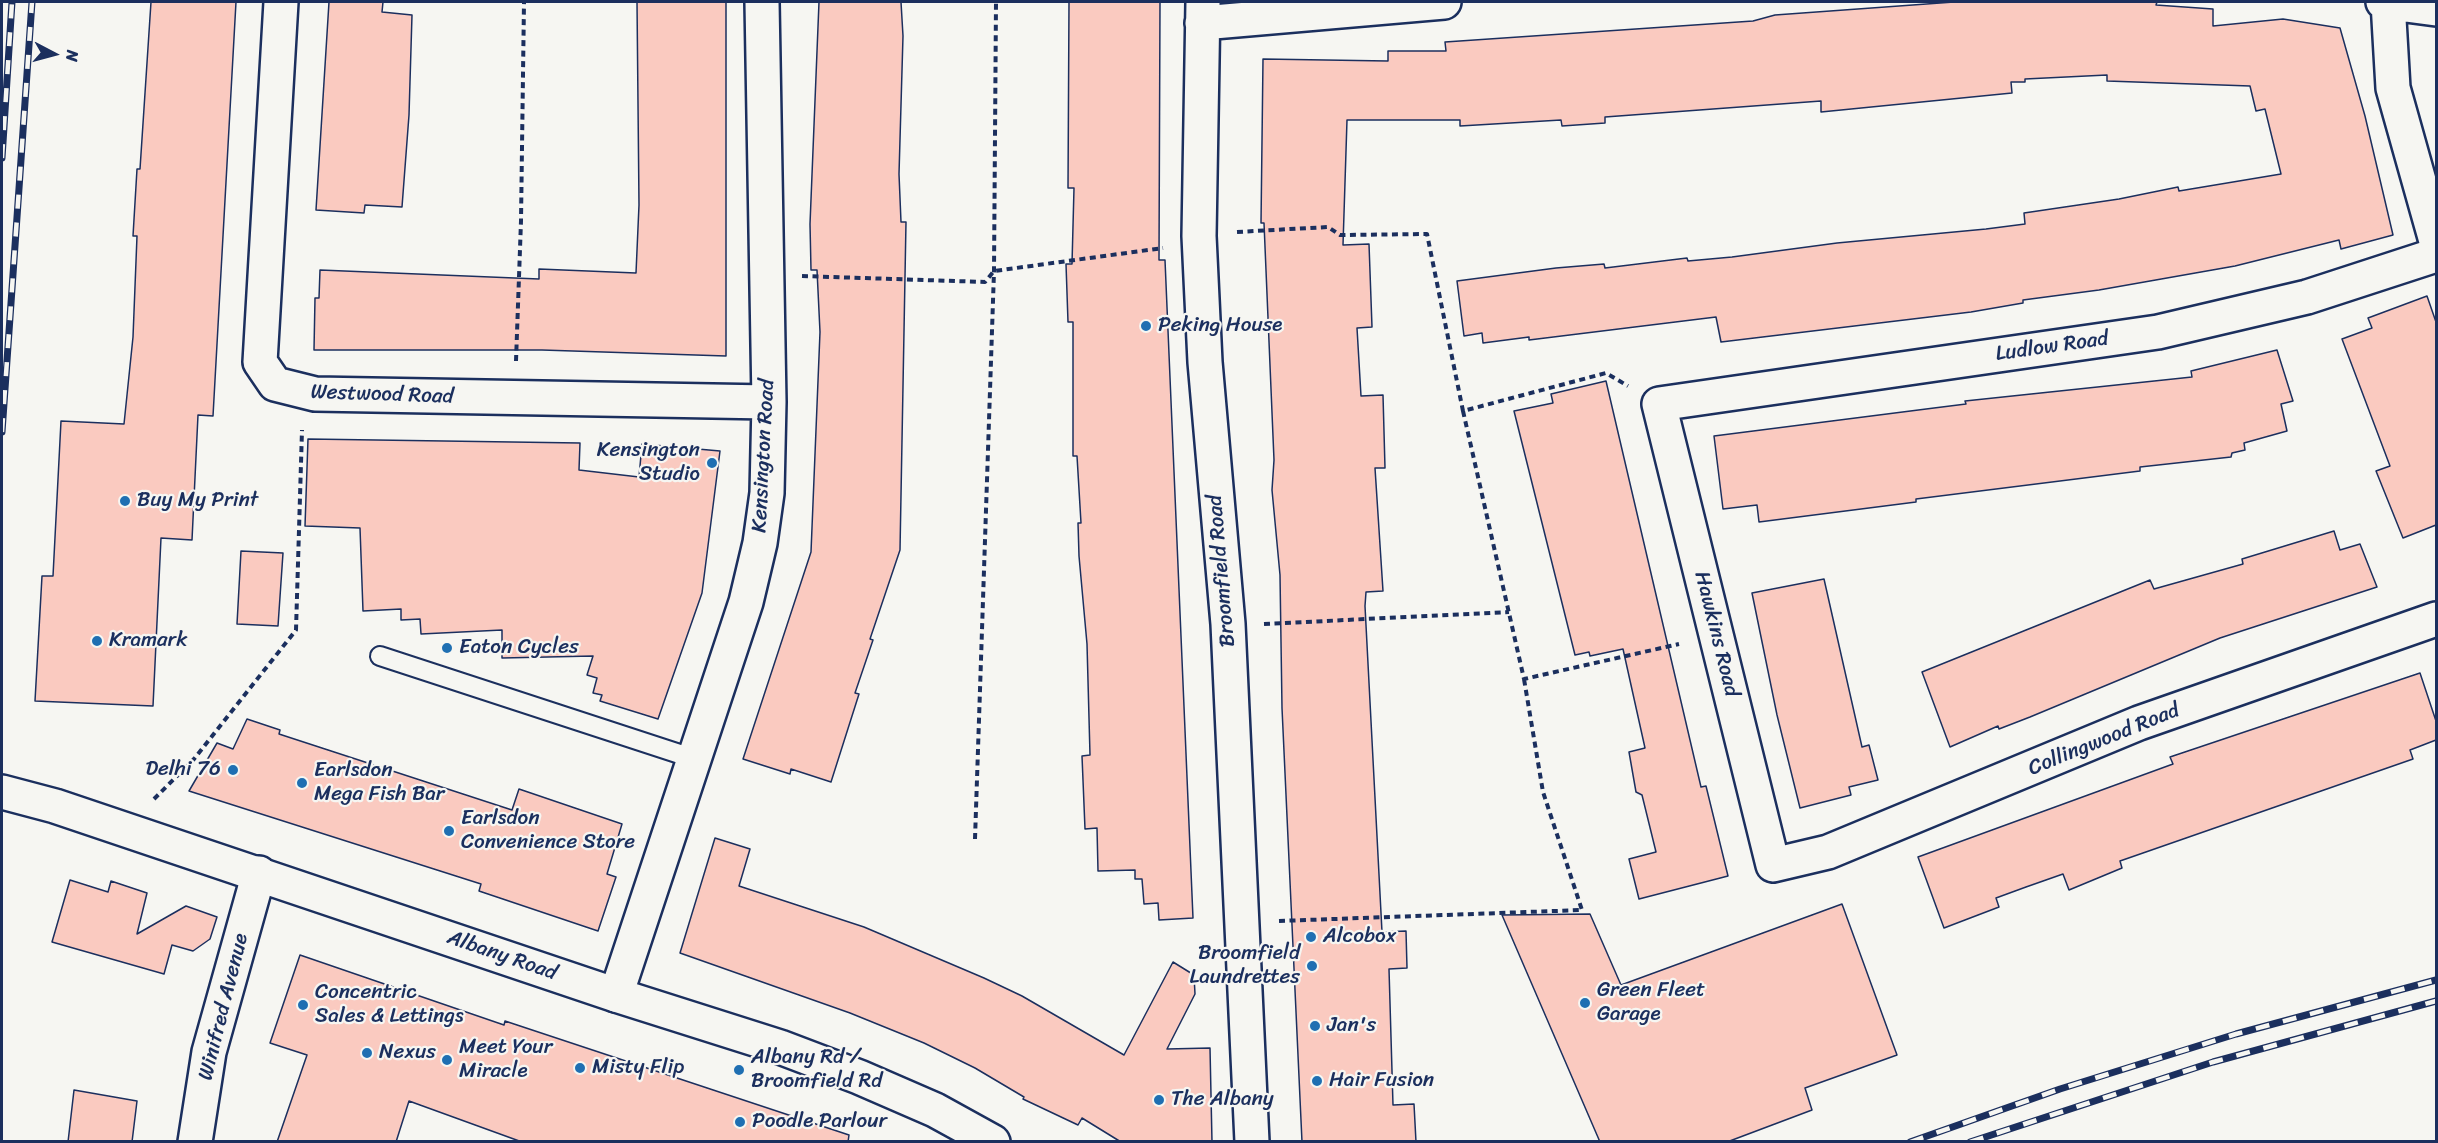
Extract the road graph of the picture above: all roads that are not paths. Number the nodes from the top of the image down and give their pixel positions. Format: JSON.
{"nodes":[{"id":1,"x":282,"y":2,"type":"edge"},
{"id":2,"x":762,"y":2,"type":"edge"},
{"id":3,"x":1444,"y":2,"type":"edge"},
{"id":4,"x":2383,"y":2,"type":"edge"},
{"id":5,"x":2388,"y":2,"type":"edge"},
{"id":6,"x":2436,"y":9,"type":"edge"},
{"id":7,"x":1202,"y":12,"type":"edge"},
{"id":8,"x":2436,"y":241,"type":"edge"},
{"id":9,"x":2436,"y":255,"type":"edge"},
{"id":10,"x":769,"y":402,"type":"junction"},
{"id":11,"x":1659,"y":404,"type":"joint"},
{"id":12,"x":2436,"y":619,"type":"edge"},
{"id":13,"x":380,"y":656,"type":"dead end"},
{"id":14,"x":695,"y":759,"type":"junction"},
{"id":15,"x":2,"y":792,"type":"edge"},
{"id":16,"x":1773,"y":865,"type":"joint"},
{"id":17,"x":259,"y":873,"type":"junction"},
{"id":18,"x":616,"y":995,"type":"junction"},
{"id":19,"x":201,"y":1140,"type":"edge"},
{"id":20,"x":993,"y":1142,"type":"edge"},
{"id":21,"x":1252,"y":1142,"type":"edge"}],
"edges":[{"from":1,"to":10,"type":"street","name":"Westwood Road"},
{"from":2,"to":10,"type":"street","name":"Kensington Road"},
{"from":3,"to":7,"type":"street"},
{"from":4,"to":5,"type":"street"},
{"from":5,"to":6,"type":"street"},
{"from":5,"to":8,"type":"street"},
{"from":7,"to":21,"type":"street","name":"Broomfield Road"},
{"from":9,"to":11,"type":"street","name":"Ludlow Road"},
{"from":10,"to":14,"type":"street","name":"Kensington Road"},
{"from":11,"to":16,"type":"street","name":"Hawkins Road"},
{"from":12,"to":16,"type":"street","name":"Collingwood Road"},
{"from":13,"to":14,"type":"lane"},
{"from":14,"to":18,"type":"street","name":"Kensington Road"},
{"from":15,"to":17,"type":"street","name":"Albany Road"},
{"from":17,"to":18,"type":"street","name":"Albany Road"},
{"from":17,"to":19,"type":"street","name":"Winifred Avenue"},
{"from":18,"to":20,"type":"street","name":"Albany Road"}]}
